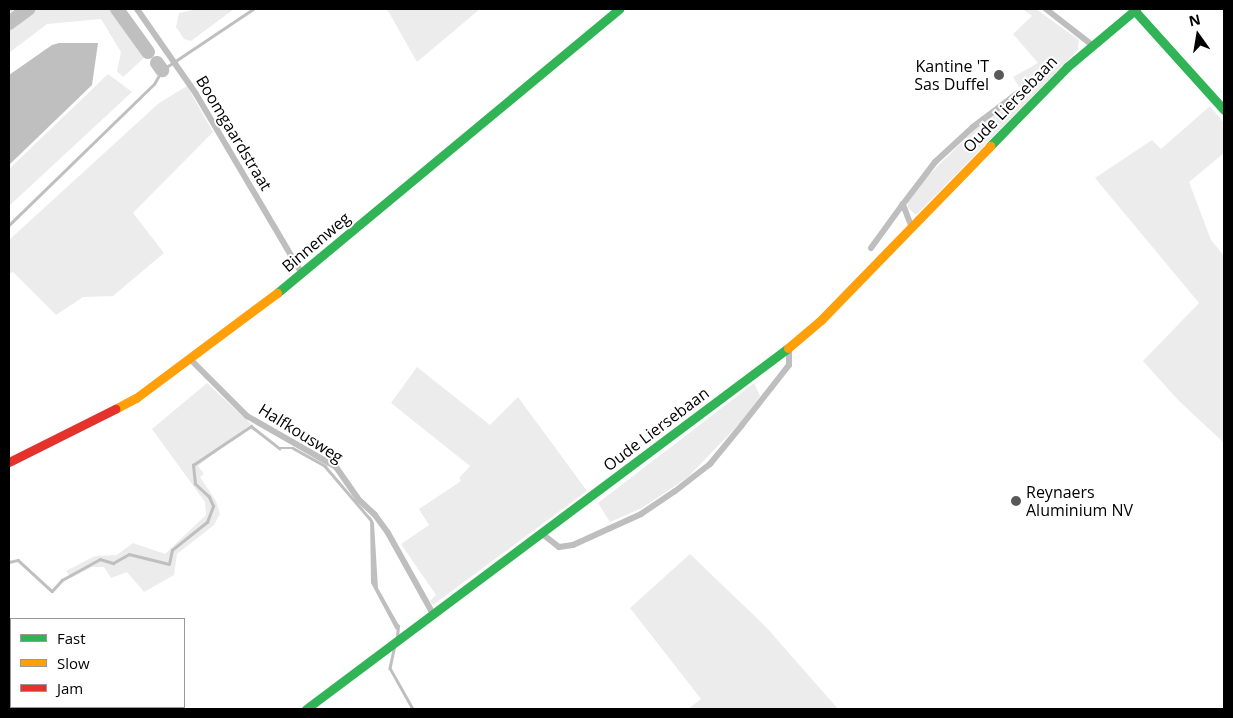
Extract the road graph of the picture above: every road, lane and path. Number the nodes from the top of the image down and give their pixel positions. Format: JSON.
{"nodes":[{"id":1,"x":137,"y":9,"type":"edge"},
{"id":2,"x":619,"y":9,"type":"edge"},
{"id":3,"x":1046,"y":9,"type":"edge"},
{"id":4,"x":1135,"y":9,"type":"edge"},
{"id":5,"x":1091,"y":44,"type":"junction"},
{"id":6,"x":1018,"y":93,"type":"dead end"},
{"id":7,"x":1224,"y":110,"type":"edge"},
{"id":8,"x":903,"y":204,"type":"junction"},
{"id":9,"x":912,"y":228,"type":"junction"},
{"id":10,"x":871,"y":248,"type":"dead end"},
{"id":11,"x":302,"y":274,"type":"junction"},
{"id":12,"x":789,"y":347,"type":"junction"},
{"id":13,"x":190,"y":360,"type":"junction"},
{"id":14,"x":9,"y":462,"type":"edge"},
{"id":15,"x":541,"y":533,"type":"junction"},
{"id":16,"x":433,"y":614,"type":"junction"},
{"id":17,"x":306,"y":709,"type":"edge"}],
"edges":[{"from":1,"to":11,"type":"street","name":"Boomgaardstraat"},
{"from":2,"to":11,"type":"main road","name":"Binnenweg"},
{"from":3,"to":5,"type":"street"},
{"from":4,"to":5,"type":"main road","name":"Oude Liersebaan"},
{"from":4,"to":7,"type":"main road"},
{"from":5,"to":9,"type":"main road","name":"Oude Liersebaan"},
{"from":6,"to":8,"type":"street","name":"Oude Liersebaan"},
{"from":8,"to":9,"type":"street"},
{"from":8,"to":10,"type":"street","name":"Oude Liersebaan"},
{"from":9,"to":12,"type":"main road","name":"Oude Liersebaan"},
{"from":11,"to":13,"type":"main road","name":"Binnenweg"},
{"from":12,"to":15,"type":"main road","name":"Oude Liersebaan"},
{"from":12,"to":15,"type":"street"},
{"from":13,"to":14,"type":"main road","name":"Binnenweg"},
{"from":13,"to":16,"type":"street","name":"Halfkousweg"},
{"from":15,"to":16,"type":"main road","name":"Oude Liersebaan"},
{"from":16,"to":17,"type":"main road","name":"Oude Liersebaan"}]}
